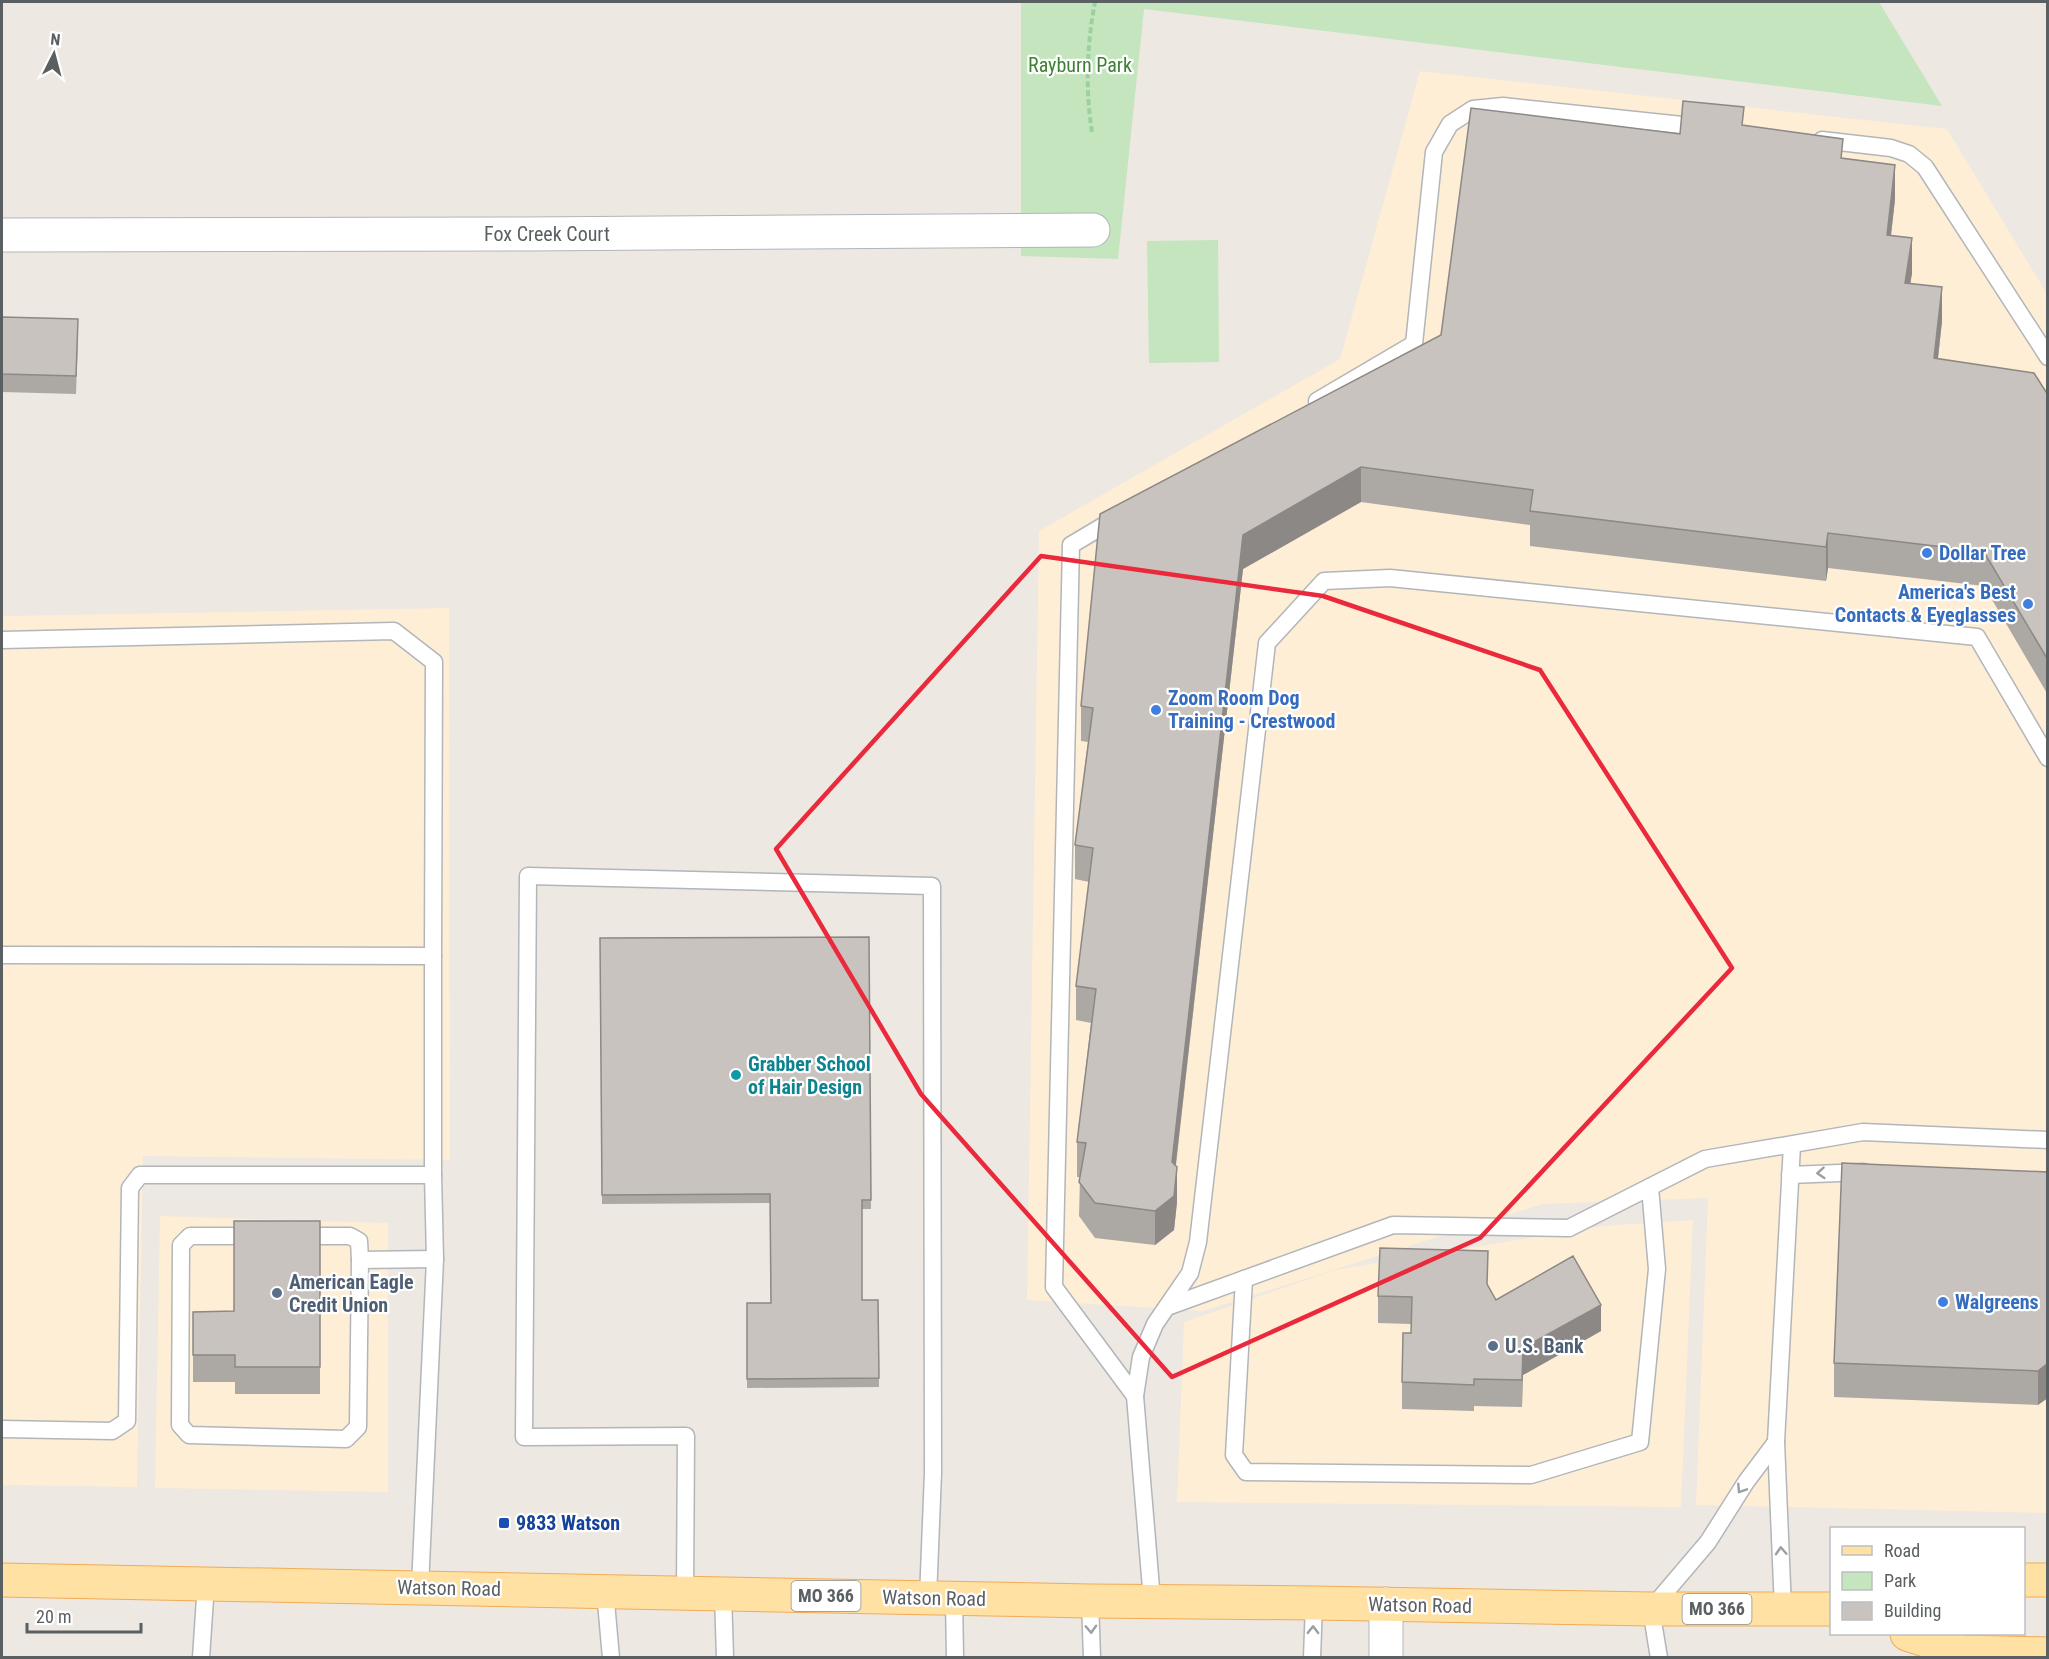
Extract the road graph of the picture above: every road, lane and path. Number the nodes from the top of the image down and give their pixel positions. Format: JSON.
{"nodes":[{"id":1,"x":1095,"y":2,"type":"edge"},
{"id":2,"x":1715,"y":129,"type":"edge"},
{"id":3,"x":1092,"y":132,"type":"dead end"},
{"id":4,"x":1809,"y":139,"type":"edge"},
{"id":5,"x":1093,"y":230,"type":"dead end"},
{"id":6,"x":2,"y":235,"type":"edge"},
{"id":7,"x":2048,"y":357,"type":"edge"},
{"id":8,"x":1303,"y":409,"type":"edge"},
{"id":9,"x":1132,"y":509,"type":"edge"},
{"id":10,"x":2,"y":640,"type":"edge"},
{"id":11,"x":2048,"y":758,"type":"edge"},
{"id":12,"x":2,"y":955,"type":"edge"},
{"id":13,"x":434,"y":956,"type":"junction"},
{"id":14,"x":2048,"y":1140,"type":"edge"},
{"id":15,"x":1792,"y":1145,"type":"junction"},
{"id":16,"x":1884,"y":1172,"type":"edge"},
{"id":17,"x":433,"y":1175,"type":"junction"},
{"id":18,"x":1790,"y":1175,"type":"junction"},
{"id":19,"x":1650,"y":1187,"type":"junction"},
{"id":20,"x":435,"y":1259,"type":"junction"},
{"id":21,"x":360,"y":1260,"type":"junction"},
{"id":22,"x":1244,"y":1279,"type":"junction"},
{"id":23,"x":1167,"y":1307,"type":"junction"},
{"id":24,"x":1135,"y":1396,"type":"junction"},
{"id":25,"x":2,"y":1429,"type":"edge"},
{"id":26,"x":1776,"y":1442,"type":"junction"},
{"id":27,"x":2,"y":1580,"type":"edge"},
{"id":28,"x":2025,"y":1580,"type":"edge"},
{"id":29,"x":2048,"y":1580,"type":"edge"},
{"id":30,"x":206,"y":1583,"type":"junction"},
{"id":31,"x":420,"y":1587,"type":"junction"},
{"id":32,"x":605,"y":1591,"type":"junction"},
{"id":33,"x":685,"y":1593,"type":"junction"},
{"id":34,"x":723,"y":1594,"type":"junction"},
{"id":35,"x":941,"y":1598,"type":"junction"},
{"id":36,"x":1152,"y":1600,"type":"junction"},
{"id":37,"x":1090,"y":1601,"type":"junction"},
{"id":38,"x":1314,"y":1603,"type":"junction"},
{"id":39,"x":1386,"y":1605,"type":"junction"},
{"id":40,"x":1651,"y":1609,"type":"junction"},
{"id":41,"x":1784,"y":1609,"type":"junction"},
{"id":42,"x":1830,"y":1609,"type":"edge"},
{"id":43,"x":1914,"y":1643,"type":"edge"},
{"id":44,"x":2048,"y":1654,"type":"edge"},
{"id":45,"x":2012,"y":1656,"type":"edge"},
{"id":46,"x":201,"y":1658,"type":"edge"},
{"id":47,"x":611,"y":1658,"type":"edge"},
{"id":48,"x":725,"y":1658,"type":"edge"},
{"id":49,"x":955,"y":1658,"type":"edge"},
{"id":50,"x":1092,"y":1658,"type":"edge"},
{"id":51,"x":1312,"y":1658,"type":"edge"},
{"id":52,"x":1386,"y":1658,"type":"edge"},
{"id":53,"x":1659,"y":1658,"type":"edge"}],
"edges":[{"from":1,"to":3,"type":"path"},
{"from":2,"to":8,"type":"lane"},
{"from":4,"to":7,"type":"lane"},
{"from":5,"to":6,"type":"street","name":"Fox Creek Court"},
{"from":9,"to":24,"type":"lane"},
{"from":10,"to":13,"type":"lane"},
{"from":11,"to":23,"type":"lane"},
{"from":12,"to":13,"type":"lane"},
{"from":13,"to":17,"type":"lane"},
{"from":14,"to":15,"type":"lane"},
{"from":15,"to":18,"type":"lane"},
{"from":15,"to":19,"type":"lane"},
{"from":16,"to":18,"type":"lane","one_way":true},
{"from":17,"to":20,"type":"lane"},
{"from":17,"to":25,"type":"lane"},
{"from":18,"to":26,"type":"lane"},
{"from":19,"to":22,"type":"lane"},
{"from":19,"to":22,"type":"lane"},
{"from":20,"to":21,"type":"lane"},
{"from":20,"to":31,"type":"lane"},
{"from":21,"to":21,"type":"lane"},
{"from":22,"to":23,"type":"lane"},
{"from":23,"to":24,"type":"lane"},
{"from":24,"to":36,"type":"lane"},
{"from":26,"to":40,"type":"lane","one_way":true},
{"from":41,"to":26,"type":"lane","one_way":true},
{"from":27,"to":30,"type":"main road","name":"Watson Road","number":"MO 366"},
{"from":28,"to":29,"type":"main road"},
{"from":30,"to":31,"type":"main road","name":"Watson Road","number":"MO 366"},
{"from":30,"to":46,"type":"lane"},
{"from":31,"to":32,"type":"main road","name":"Watson Road","number":"MO 366"},
{"from":32,"to":33,"type":"main road","name":"Watson Road","number":"MO 366"},
{"from":32,"to":47,"type":"lane"},
{"from":33,"to":34,"type":"main road","name":"Watson Road","number":"MO 366"},
{"from":33,"to":35,"type":"lane"},
{"from":34,"to":35,"type":"main road","name":"Watson Road","number":"MO 366"},
{"from":34,"to":48,"type":"lane"},
{"from":35,"to":37,"type":"main road","name":"Watson Road","number":"MO 366"},
{"from":35,"to":49,"type":"lane"},
{"from":36,"to":37,"type":"main road","name":"Watson Road","number":"MO 366"},
{"from":36,"to":38,"type":"main road","name":"Watson Road","number":"MO 366"},
{"from":37,"to":50,"type":"lane","one_way":true},
{"from":38,"to":39,"type":"main road","name":"Watson Road","number":"MO 366"},
{"from":51,"to":38,"type":"lane","one_way":true},
{"from":39,"to":40,"type":"main road","name":"Watson Road","number":"MO 366"},
{"from":39,"to":52,"type":"street"},
{"from":40,"to":41,"type":"main road","name":"Watson Road","number":"MO 366"},
{"from":40,"to":53,"type":"lane"},
{"from":41,"to":42,"type":"main road","name":"Watson Road","number":"MO 366"},
{"from":43,"to":45,"type":"main road"},
{"from":44,"to":45,"type":"main road"}]}
